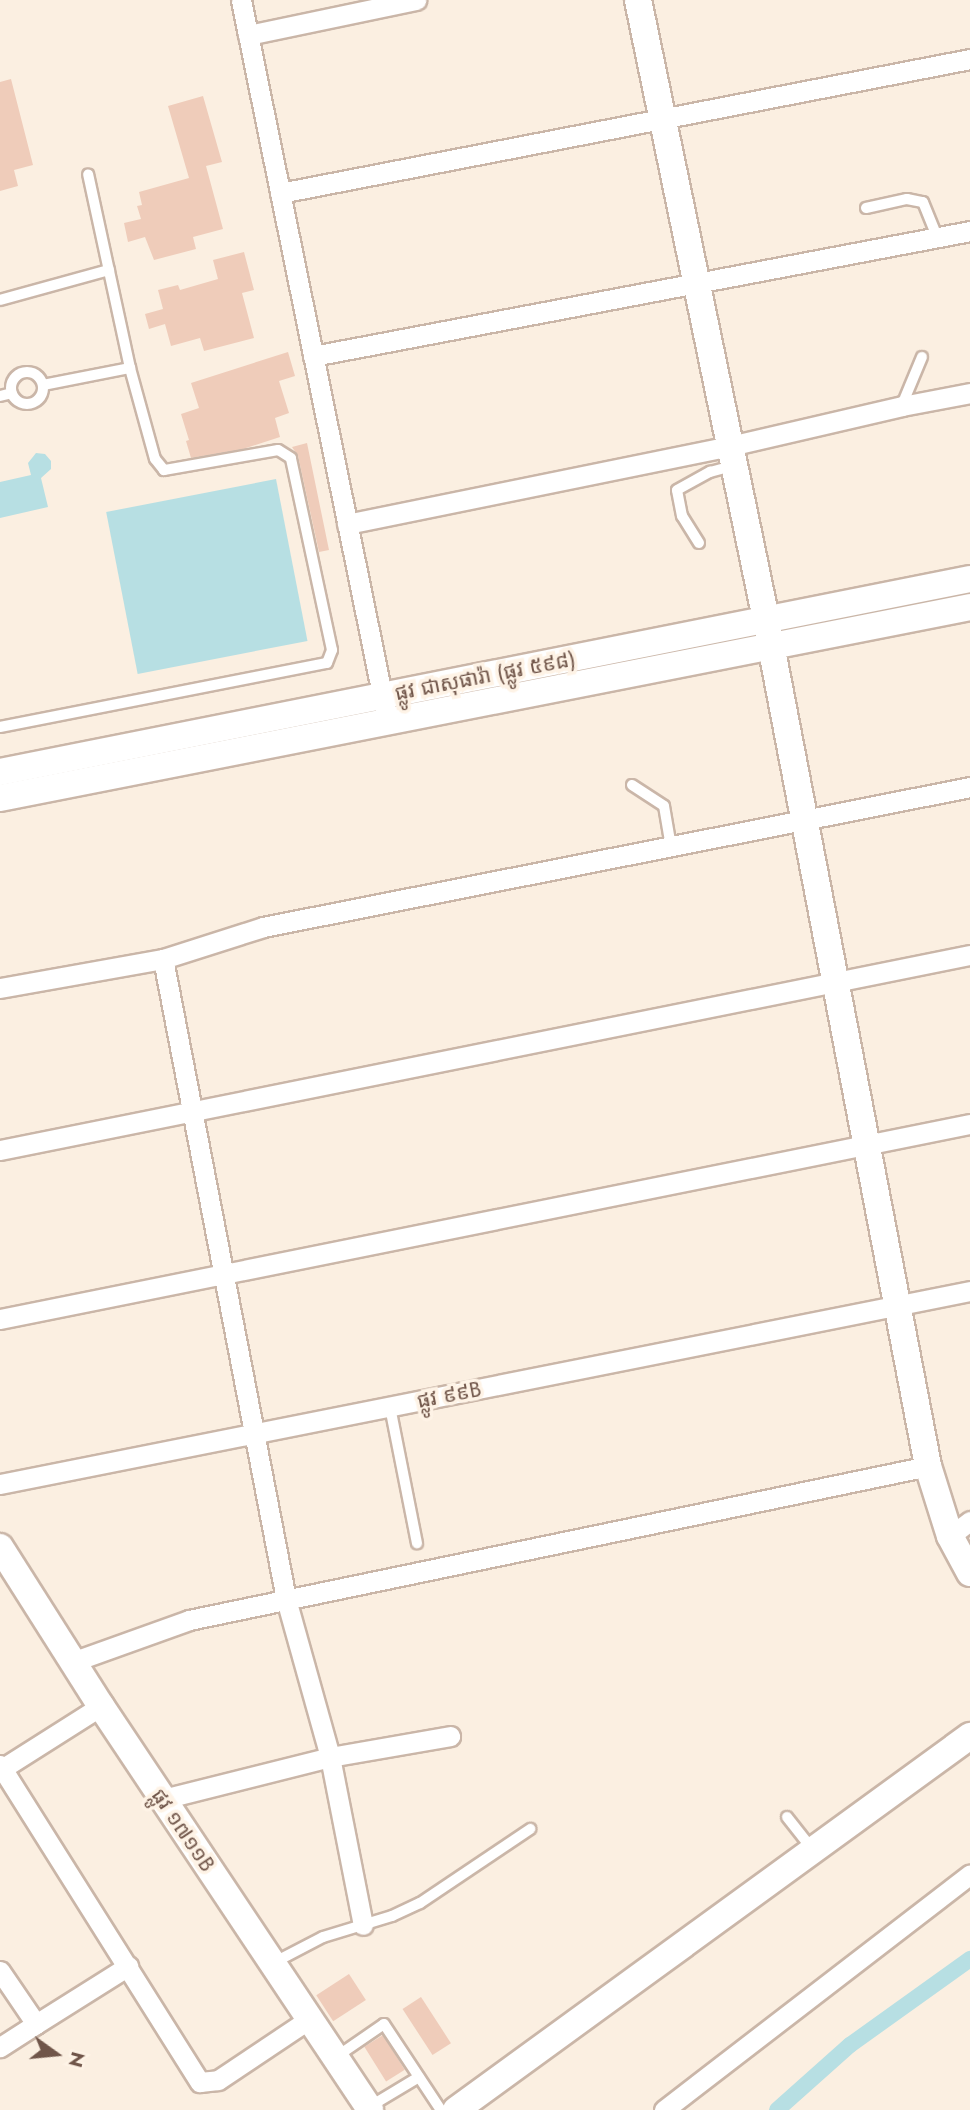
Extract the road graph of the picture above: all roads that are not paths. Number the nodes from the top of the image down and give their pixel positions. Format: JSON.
{"nodes":[{"id":1,"x":241,"y":0,"type":"edge"},
{"id":2,"x":416,"y":0,"type":"edge"},
{"id":3,"x":638,"y":0,"type":"edge"},
{"id":4,"x":248,"y":35,"type":"junction"},
{"id":5,"x":970,"y":59,"type":"edge"},
{"id":6,"x":663,"y":120,"type":"junction"},
{"id":7,"x":88,"y":174,"type":"dead end"},
{"id":8,"x":280,"y":192,"type":"junction"},
{"id":9,"x":866,"y":208,"type":"dead end"},
{"id":10,"x":970,"y":230,"type":"edge"},
{"id":11,"x":937,"y":237,"type":"junction"},
{"id":12,"x":108,"y":270,"type":"junction"},
{"id":13,"x":697,"y":283,"type":"junction"},
{"id":14,"x":0,"y":300,"type":"edge"},
{"id":15,"x":313,"y":356,"type":"junction"},
{"id":16,"x":922,"y":357,"type":"dead end"},
{"id":17,"x":130,"y":368,"type":"junction"},
{"id":18,"x":43,"y":385,"type":"junction"},
{"id":19,"x":12,"y":393,"type":"junction"},
{"id":20,"x":970,"y":393,"type":"edge"},
{"id":21,"x":0,"y":396,"type":"edge"},
{"id":22,"x":902,"y":405,"type":"junction"},
{"id":23,"x":732,"y":456,"type":"junction"},
{"id":24,"x":347,"y":524,"type":"junction"},
{"id":25,"x":699,"y":542,"type":"dead end"},
{"id":26,"x":970,"y":579,"type":"edge"},
{"id":27,"x":970,"y":607,"type":"edge"},
{"id":28,"x":766,"y":620,"type":"junction"},
{"id":29,"x":771,"y":646,"type":"junction"},
{"id":30,"x":385,"y":709,"type":"junction"},
{"id":31,"x":0,"y":727,"type":"edge"},
{"id":32,"x":0,"y":772,"type":"edge"},
{"id":33,"x":632,"y":785,"type":"dead end"},
{"id":34,"x":970,"y":787,"type":"edge"},
{"id":35,"x":0,"y":798,"type":"edge"},
{"id":36,"x":803,"y":821,"type":"junction"},
{"id":37,"x":671,"y":847,"type":"junction"},
{"id":38,"x":970,"y":955,"type":"edge"},
{"id":39,"x":163,"y":959,"type":"junction"},
{"id":40,"x":836,"y":982,"type":"junction"},
{"id":41,"x":0,"y":988,"type":"edge"},
{"id":42,"x":194,"y":1109,"type":"junction"},
{"id":43,"x":970,"y":1124,"type":"edge"},
{"id":44,"x":865,"y":1145,"type":"junction"},
{"id":45,"x":0,"y":1150,"type":"edge"},
{"id":46,"x":224,"y":1276,"type":"junction"},
{"id":47,"x":970,"y":1291,"type":"edge"},
{"id":48,"x":897,"y":1304,"type":"junction"},
{"id":49,"x":0,"y":1319,"type":"edge"},
{"id":50,"x":390,"y":1407,"type":"junction"},
{"id":51,"x":256,"y":1434,"type":"junction"},
{"id":52,"x":928,"y":1466,"type":"junction"},
{"id":53,"x":0,"y":1484,"type":"edge"},
{"id":54,"x":960,"y":1529,"type":"edge"},
{"id":55,"x":417,"y":1543,"type":"dead end"},
{"id":56,"x":0,"y":1547,"type":"edge"},
{"id":57,"x":970,"y":1573,"type":"edge"},
{"id":58,"x":286,"y":1600,"type":"junction"},
{"id":59,"x":72,"y":1662,"type":"junction"},
{"id":60,"x":100,"y":1706,"type":"junction"},
{"id":61,"x":970,"y":1735,"type":"edge"},
{"id":62,"x":450,"y":1736,"type":"dead end"},
{"id":63,"x":330,"y":1757,"type":"junction"},
{"id":64,"x":1,"y":1768,"type":"edge"},
{"id":65,"x":163,"y":1799,"type":"junction"},
{"id":66,"x":787,"y":1817,"type":"dead end"},
{"id":67,"x":530,"y":1829,"type":"dead end"},
{"id":68,"x":814,"y":1851,"type":"junction"},
{"id":69,"x":970,"y":1874,"type":"edge"},
{"id":70,"x":363,"y":1925,"type":"junction"},
{"id":71,"x":272,"y":1963,"type":"junction"},
{"id":72,"x":128,"y":1965,"type":"junction"},
{"id":73,"x":0,"y":1971,"type":"edge"},
{"id":74,"x":309,"y":2019,"type":"junction"},
{"id":75,"x":36,"y":2024,"type":"junction"},
{"id":76,"x":0,"y":2047,"type":"edge"},
{"id":77,"x":335,"y":2057,"type":"junction"},
{"id":78,"x":419,"y":2077,"type":"junction"},
{"id":79,"x":369,"y":2109,"type":"edge"},
{"id":80,"x":441,"y":2110,"type":"edge"},
{"id":81,"x":456,"y":2110,"type":"edge"},
{"id":82,"x":664,"y":2110,"type":"edge"}],
"edges":[{"from":1,"to":4,"type":"street"},
{"from":2,"to":4,"type":"street"},
{"from":3,"to":6,"type":"street"},
{"from":4,"to":8,"type":"street"},
{"from":5,"to":6,"type":"street"},
{"from":6,"to":8,"type":"street"},
{"from":6,"to":13,"type":"street"},
{"from":7,"to":12,"type":"lane"},
{"from":8,"to":15,"type":"street"},
{"from":9,"to":11,"type":"lane"},
{"from":10,"to":11,"type":"street"},
{"from":11,"to":13,"type":"street"},
{"from":12,"to":14,"type":"lane"},
{"from":12,"to":17,"type":"lane"},
{"from":13,"to":15,"type":"street"},
{"from":13,"to":23,"type":"street"},
{"from":15,"to":24,"type":"street"},
{"from":16,"to":22,"type":"lane"},
{"from":17,"to":18,"type":"lane"},
{"from":17,"to":31,"type":"lane"},
{"from":18,"to":19,"type":"lane"},
{"from":18,"to":19,"type":"lane"},
{"from":19,"to":21,"type":"lane"},
{"from":20,"to":22,"type":"street"},
{"from":22,"to":23,"type":"street"},
{"from":23,"to":24,"type":"street"},
{"from":23,"to":25,"type":"lane"},
{"from":23,"to":28,"type":"street"},
{"from":24,"to":30,"type":"street"},
{"from":26,"to":28,"type":"street","name":"ផ្លូវ ជាសុផារ៉ា (ផ្លូវ ៥៩៨)"},
{"from":27,"to":29,"type":"street","name":"ផ្លូវ ជាសុផារ៉ា (ផ្លូវ ៥៩៨)"},
{"from":28,"to":29,"type":"street"},
{"from":28,"to":30,"type":"street","name":"ផ្លូវ ជាសុផារ៉ា (ផ្លូវ ៥៩៨)"},
{"from":29,"to":30,"type":"street","name":"ផ្លូវ ជាសុផារ៉ា (ផ្លូវ ៥៩៨)"},
{"from":29,"to":36,"type":"street"},
{"from":30,"to":32,"type":"street","name":"ផ្លូវ ជាសុផារ៉ា (ផ្លូវ ៥៩៨)"},
{"from":30,"to":35,"type":"street","name":"ផ្លូវ ជាសុផារ៉ា (ផ្លូវ ៥៩៨)"},
{"from":33,"to":37,"type":"lane"},
{"from":34,"to":36,"type":"street"},
{"from":36,"to":37,"type":"street"},
{"from":36,"to":40,"type":"street"},
{"from":37,"to":39,"type":"street"},
{"from":38,"to":40,"type":"street"},
{"from":39,"to":41,"type":"street"},
{"from":39,"to":42,"type":"street"},
{"from":40,"to":42,"type":"street"},
{"from":40,"to":44,"type":"street"},
{"from":42,"to":45,"type":"street"},
{"from":42,"to":46,"type":"street"},
{"from":43,"to":44,"type":"street"},
{"from":44,"to":46,"type":"street"},
{"from":44,"to":48,"type":"street"},
{"from":46,"to":49,"type":"street"},
{"from":46,"to":51,"type":"street"},
{"from":47,"to":48,"type":"street","name":"ផ្លូវ ៩៩B"},
{"from":48,"to":50,"type":"street","name":"ផ្លូវ ៩៩B"},
{"from":48,"to":52,"type":"street"},
{"from":50,"to":51,"type":"street","name":"ផ្លូវ ៩៩B"},
{"from":50,"to":55,"type":"lane"},
{"from":51,"to":53,"type":"street","name":"ផ្លូវ ៩៩B"},
{"from":51,"to":58,"type":"street"},
{"from":52,"to":54,"type":"street"},
{"from":52,"to":58,"type":"street"},
{"from":54,"to":57,"type":"street"},
{"from":56,"to":59,"type":"street","name":"ផ្លូវ ១៧១១B"},
{"from":58,"to":59,"type":"street"},
{"from":58,"to":63,"type":"street"},
{"from":59,"to":60,"type":"street","name":"ផ្លូវ ១៧១១B"},
{"from":60,"to":64,"type":"street"},
{"from":60,"to":65,"type":"street","name":"ផ្លូវ ១៧១១B"},
{"from":61,"to":68,"type":"street"},
{"from":62,"to":63,"type":"street"},
{"from":63,"to":65,"type":"street"},
{"from":63,"to":70,"type":"street"},
{"from":64,"to":72,"type":"street"},
{"from":65,"to":71,"type":"street","name":"ផ្លូវ ១៧១១B"},
{"from":66,"to":68,"type":"lane"},
{"from":67,"to":70,"type":"lane"},
{"from":68,"to":81,"type":"street"},
{"from":69,"to":82,"type":"street"},
{"from":70,"to":71,"type":"lane"},
{"from":71,"to":74,"type":"street","name":"ផ្លូវ ១៧១១B"},
{"from":72,"to":74,"type":"street"},
{"from":72,"to":75,"type":"street"},
{"from":73,"to":75,"type":"street"},
{"from":74,"to":77,"type":"street","name":"ផ្លូវ ១៧១១B"},
{"from":75,"to":76,"type":"street"},
{"from":77,"to":78,"type":"lane"},
{"from":77,"to":79,"type":"street","name":"ផ្លូវ ១៧១១B"},
{"from":78,"to":79,"type":"lane"},
{"from":78,"to":80,"type":"lane"}]}
